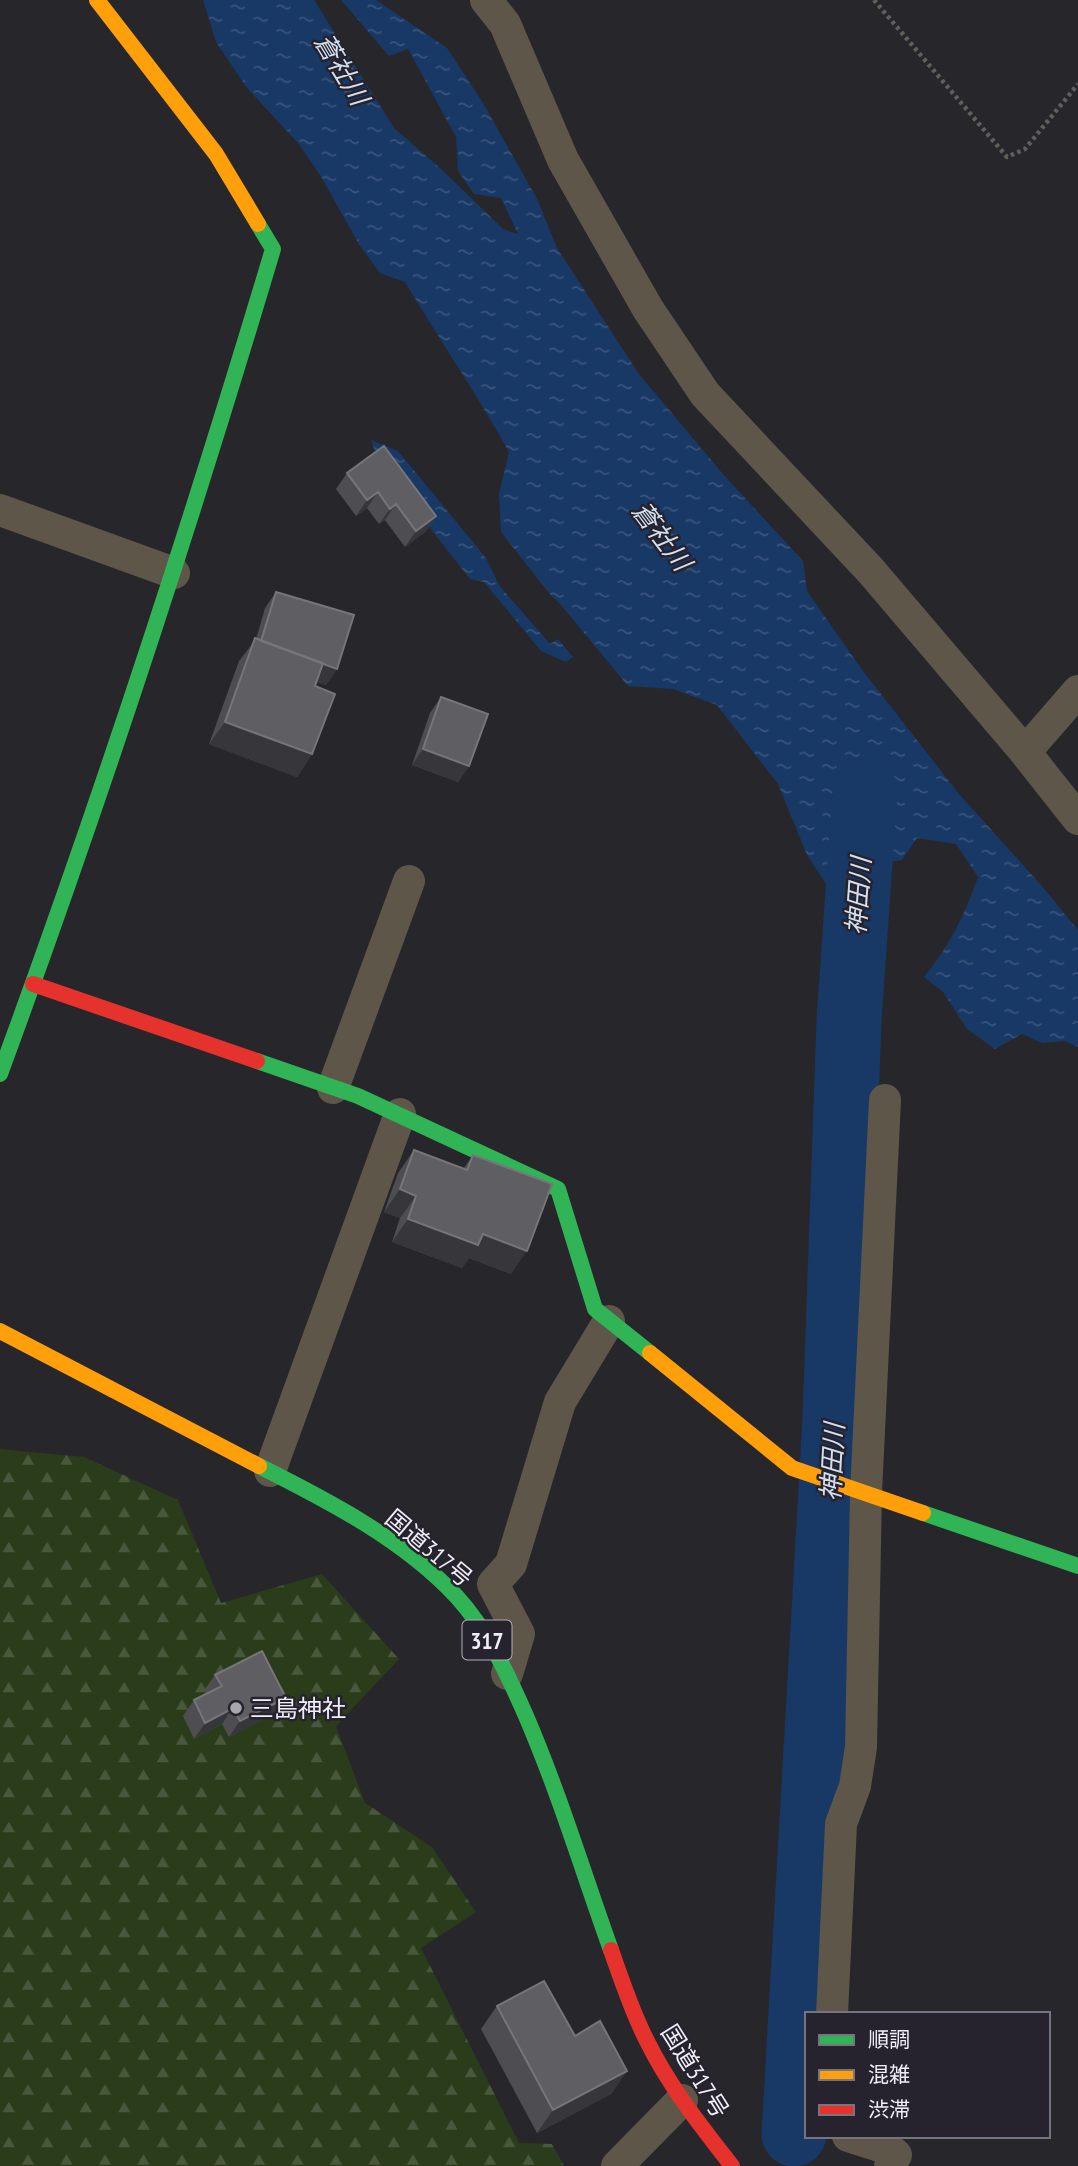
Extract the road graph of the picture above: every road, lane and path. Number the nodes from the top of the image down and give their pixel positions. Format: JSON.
{"nodes":[{"id":1,"x":97,"y":0,"type":"edge"},
{"id":2,"x":486,"y":0,"type":"edge"},
{"id":3,"x":874,"y":0,"type":"edge"},
{"id":4,"x":1078,"y":84,"type":"edge"},
{"id":5,"x":0,"y":510,"type":"edge"},
{"id":6,"x":174,"y":573,"type":"junction"},
{"id":7,"x":1078,"y":691,"type":"edge"},
{"id":8,"x":1025,"y":752,"type":"junction"},
{"id":9,"x":1078,"y":819,"type":"edge"},
{"id":10,"x":409,"y":881,"type":"dead end"},
{"id":11,"x":33,"y":984,"type":"junction"},
{"id":12,"x":0,"y":1074,"type":"edge"},
{"id":13,"x":333,"y":1088,"type":"junction"},
{"id":14,"x":885,"y":1100,"type":"dead end"},
{"id":15,"x":400,"y":1114,"type":"junction"},
{"id":16,"x":609,"y":1321,"type":"junction"},
{"id":17,"x":0,"y":1331,"type":"edge"},
{"id":18,"x":270,"y":1471,"type":"junction"},
{"id":19,"x":866,"y":1493,"type":"junction"},
{"id":20,"x":1078,"y":1566,"type":"edge"},
{"id":21,"x":507,"y":1674,"type":"junction"},
{"id":22,"x":832,"y":2012,"type":"edge"},
{"id":23,"x":682,"y":2100,"type":"junction"},
{"id":24,"x":854,"y":2138,"type":"edge"},
{"id":25,"x":617,"y":2166,"type":"edge"},
{"id":26,"x":732,"y":2166,"type":"edge"},
{"id":27,"x":890,"y":2166,"type":"edge"}],
"edges":[{"from":1,"to":6,"type":"main road"},
{"from":2,"to":8,"type":"street"},
{"from":3,"to":4,"type":"path"},
{"from":5,"to":6,"type":"street"},
{"from":6,"to":11,"type":"main road"},
{"from":7,"to":8,"type":"street"},
{"from":8,"to":9,"type":"street"},
{"from":10,"to":13,"type":"street"},
{"from":11,"to":12,"type":"main road"},
{"from":11,"to":13,"type":"main road"},
{"from":13,"to":15,"type":"main road"},
{"from":14,"to":19,"type":"street"},
{"from":15,"to":16,"type":"main road"},
{"from":15,"to":18,"type":"street"},
{"from":16,"to":19,"type":"main road"},
{"from":16,"to":21,"type":"street"},
{"from":17,"to":18,"type":"main road","name":"国道317号","number":"317"},
{"from":18,"to":21,"type":"main road","name":"国道317号","number":"317"},
{"from":19,"to":20,"type":"main road"},
{"from":19,"to":22,"type":"street"},
{"from":21,"to":23,"type":"main road","name":"国道317号","number":"317"},
{"from":23,"to":25,"type":"street"},
{"from":23,"to":26,"type":"main road","name":"国道317号","number":"317"},
{"from":24,"to":27,"type":"street"}]}
